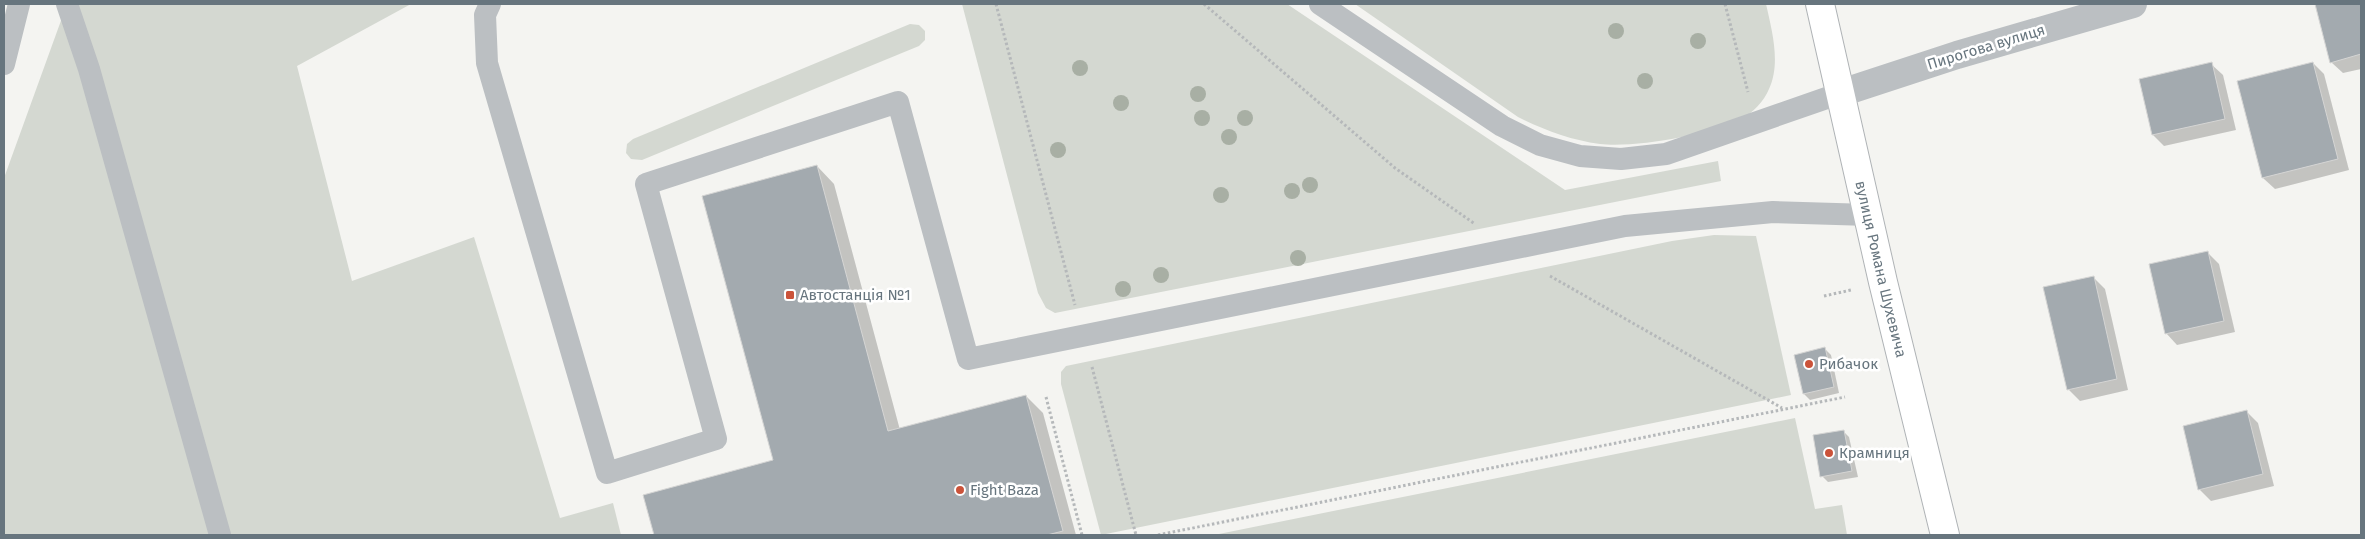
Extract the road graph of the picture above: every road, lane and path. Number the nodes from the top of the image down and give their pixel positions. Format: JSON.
{"nodes":[{"id":1,"x":19,"y":4,"type":"edge"},
{"id":2,"x":68,"y":4,"type":"edge"},
{"id":3,"x":490,"y":4,"type":"edge"},
{"id":4,"x":996,"y":4,"type":"edge"},
{"id":5,"x":1204,"y":4,"type":"edge"},
{"id":6,"x":1320,"y":4,"type":"edge"},
{"id":7,"x":1725,"y":4,"type":"edge"},
{"id":8,"x":1820,"y":4,"type":"edge"},
{"id":9,"x":2133,"y":4,"type":"edge"},
{"id":10,"x":4,"y":64,"type":"edge"},
{"id":11,"x":1840,"y":93,"type":"junction"},
{"id":12,"x":1757,"y":124,"type":"junction"},
{"id":13,"x":1869,"y":215,"type":"junction"},
{"id":14,"x":1482,"y":229,"type":"dead end"},
{"id":15,"x":1550,"y":276,"type":"dead end"},
{"id":16,"x":1077,"y":310,"type":"dead end"},
{"id":17,"x":1090,"y":359,"type":"dead end"},
{"id":18,"x":1046,"y":397,"type":"dead end"},
{"id":19,"x":1845,"y":397,"type":"dead end"},
{"id":20,"x":1783,"y":409,"type":"junction"},
{"id":21,"x":1946,"y":533,"type":"edge"},
{"id":22,"x":220,"y":535,"type":"edge"},
{"id":23,"x":1082,"y":535,"type":"edge"},
{"id":24,"x":1136,"y":535,"type":"edge"},
{"id":25,"x":1158,"y":535,"type":"edge"}],
"edges":[{"from":1,"to":10,"type":"lane"},
{"from":2,"to":22,"type":"lane"},
{"from":3,"to":13,"type":"lane"},
{"from":4,"to":16,"type":"path"},
{"from":5,"to":14,"type":"path"},
{"from":6,"to":12,"type":"lane"},
{"from":7,"to":12,"type":"path"},
{"from":8,"to":11,"type":"main road","name":"вулиця Романа Шухевича"},
{"from":9,"to":11,"type":"street","name":"Пирогова вулиця"},
{"from":11,"to":12,"type":"lane"},
{"from":11,"to":13,"type":"main road","name":"вулиця Романа Шухевича"},
{"from":13,"to":21,"type":"main road","name":"вулиця Романа Шухевича"},
{"from":15,"to":20,"type":"path"},
{"from":17,"to":24,"type":"path"},
{"from":18,"to":23,"type":"path"},
{"from":19,"to":20,"type":"path"},
{"from":20,"to":25,"type":"path"}]}
